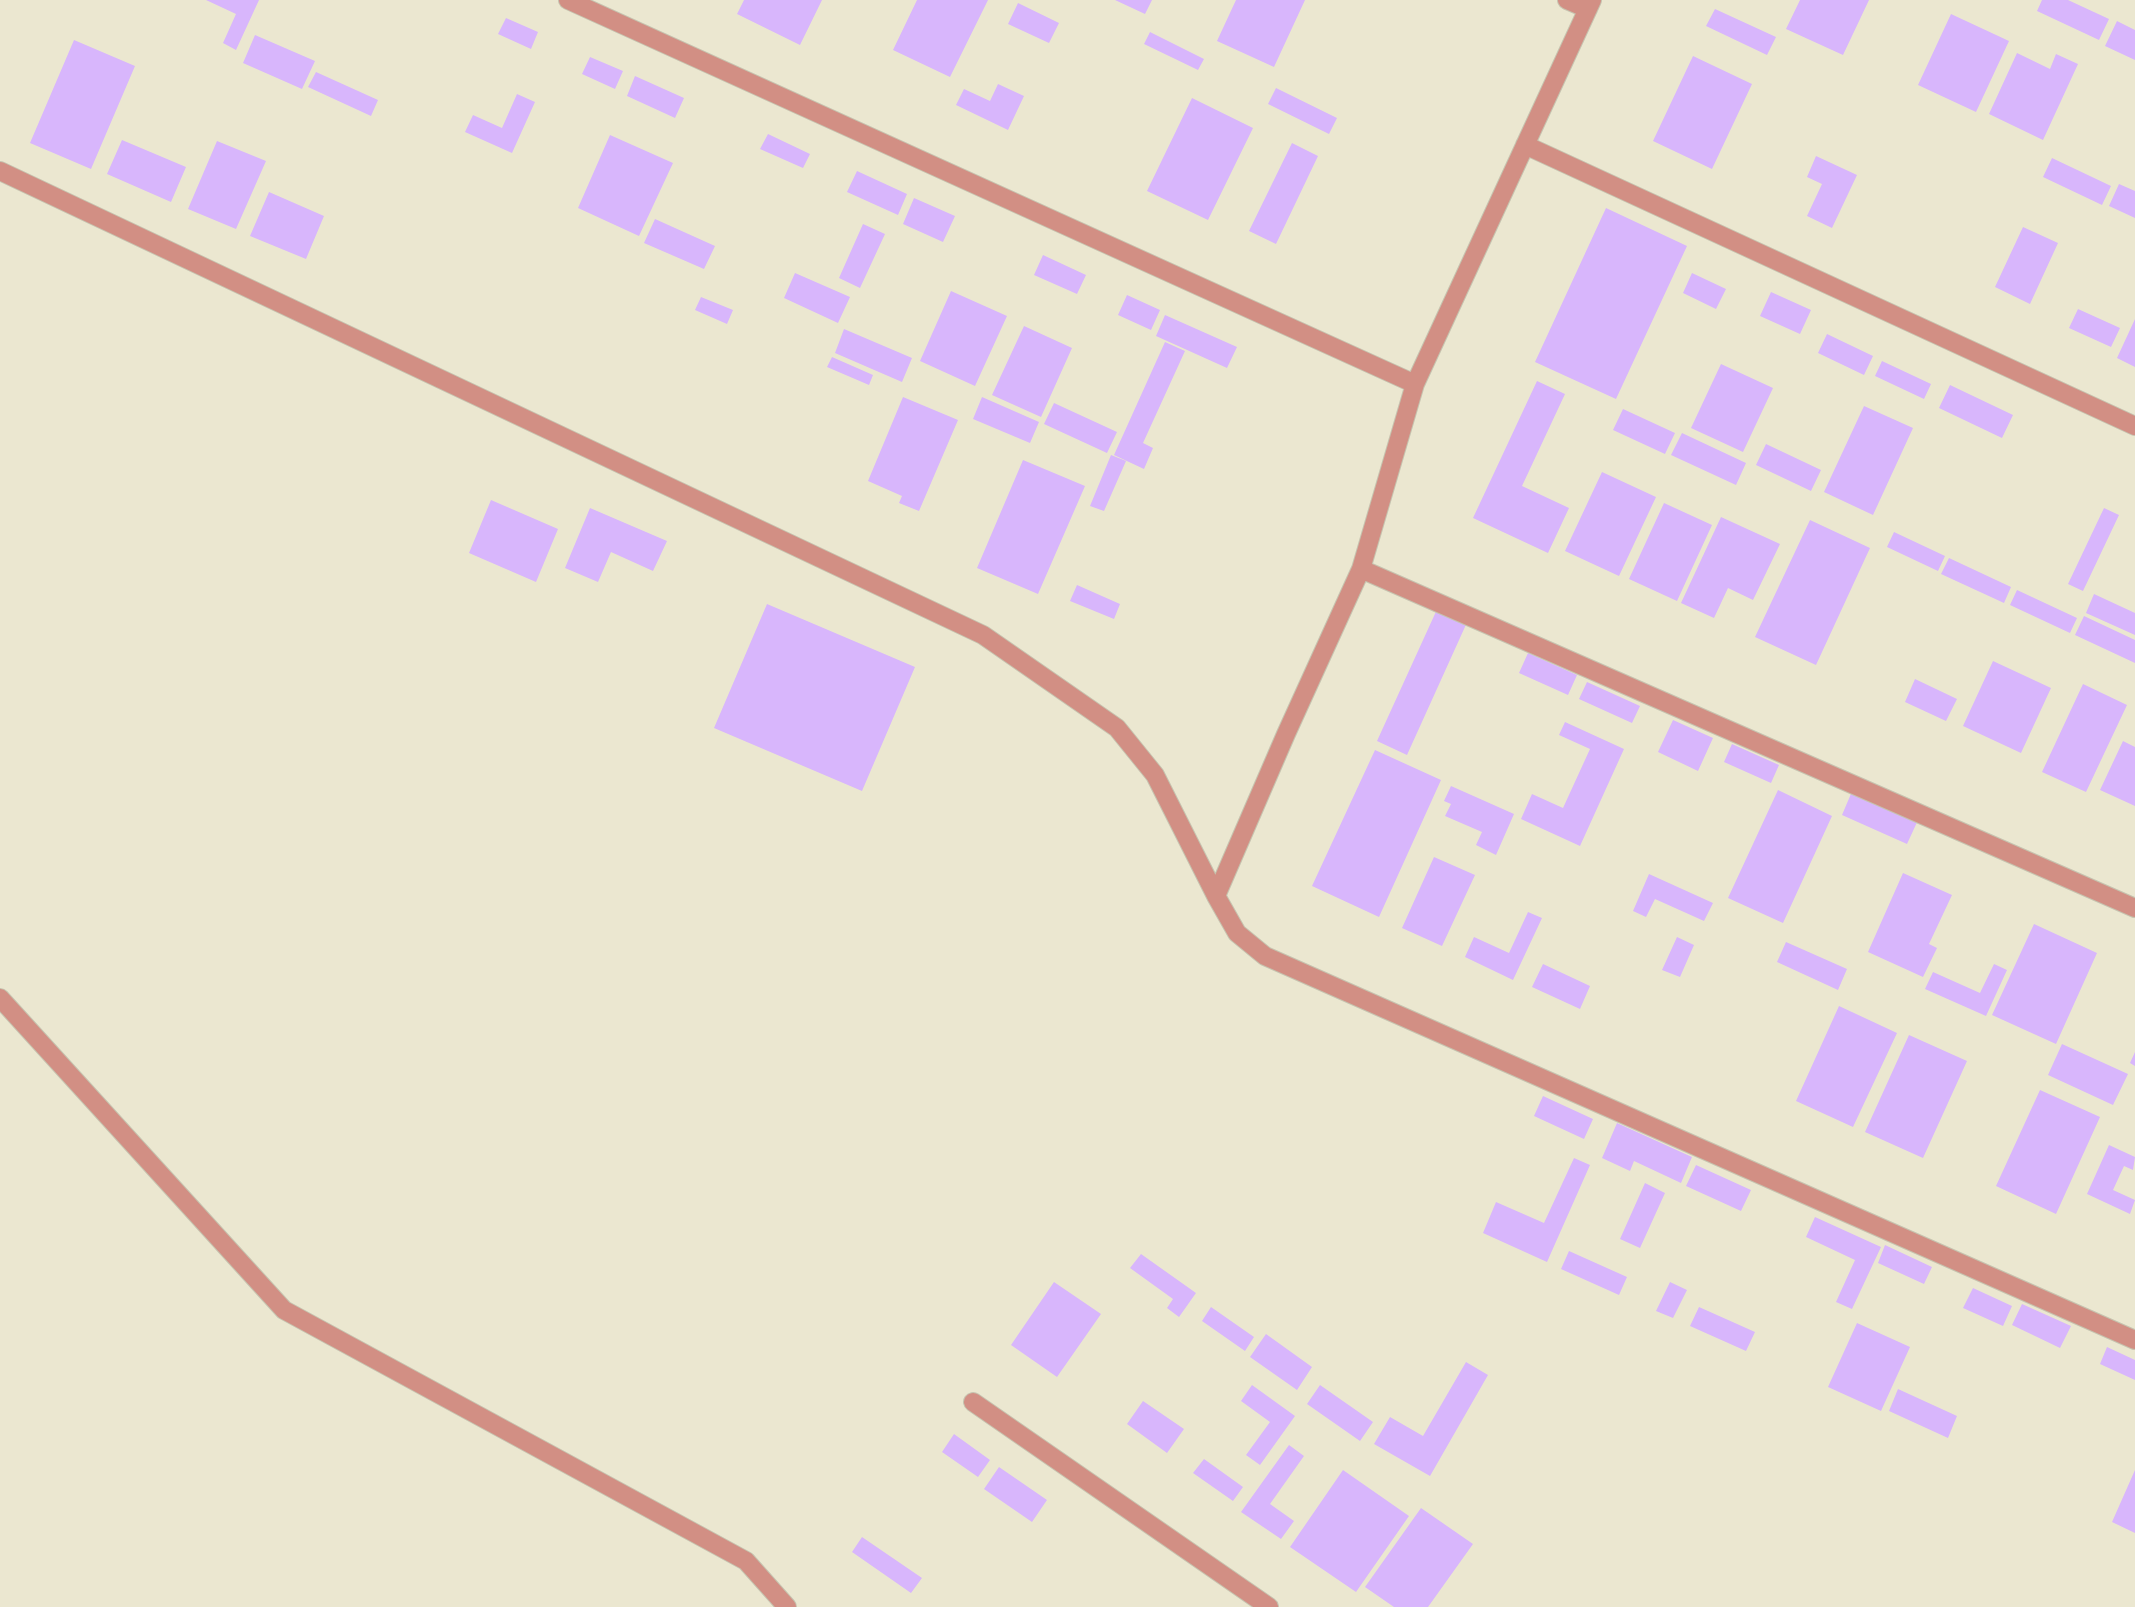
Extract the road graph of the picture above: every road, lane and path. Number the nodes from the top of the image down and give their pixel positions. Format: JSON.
{"nodes":[{"id":1,"x":568,"y":0,"type":"edge"},
{"id":2,"x":1567,"y":0,"type":"edge"},
{"id":3,"x":1590,"y":5,"type":"edge"},
{"id":4,"x":1525,"y":145,"type":"junction"},
{"id":5,"x":0,"y":171,"type":"edge"},
{"id":6,"x":1415,"y":384,"type":"junction"},
{"id":7,"x":2135,"y":426,"type":"edge"},
{"id":8,"x":1361,"y":569,"type":"junction"},
{"id":9,"x":1216,"y":896,"type":"junction"},
{"id":10,"x":2135,"y":908,"type":"edge"},
{"id":11,"x":0,"y":998,"type":"edge"},
{"id":12,"x":2135,"y":1340,"type":"edge"},
{"id":13,"x":973,"y":1402,"type":"dead end"},
{"id":14,"x":787,"y":1607,"type":"edge"},
{"id":15,"x":1269,"y":1607,"type":"edge"}],
"edges":[{"from":1,"to":6,"type":"street"},
{"from":2,"to":3,"type":"street"},
{"from":3,"to":4,"type":"street"},
{"from":4,"to":6,"type":"street"},
{"from":4,"to":7,"type":"street"},
{"from":5,"to":9,"type":"street"},
{"from":6,"to":8,"type":"street"},
{"from":8,"to":9,"type":"street"},
{"from":8,"to":10,"type":"street"},
{"from":9,"to":12,"type":"street"},
{"from":11,"to":14,"type":"street"},
{"from":13,"to":15,"type":"street"}]}
